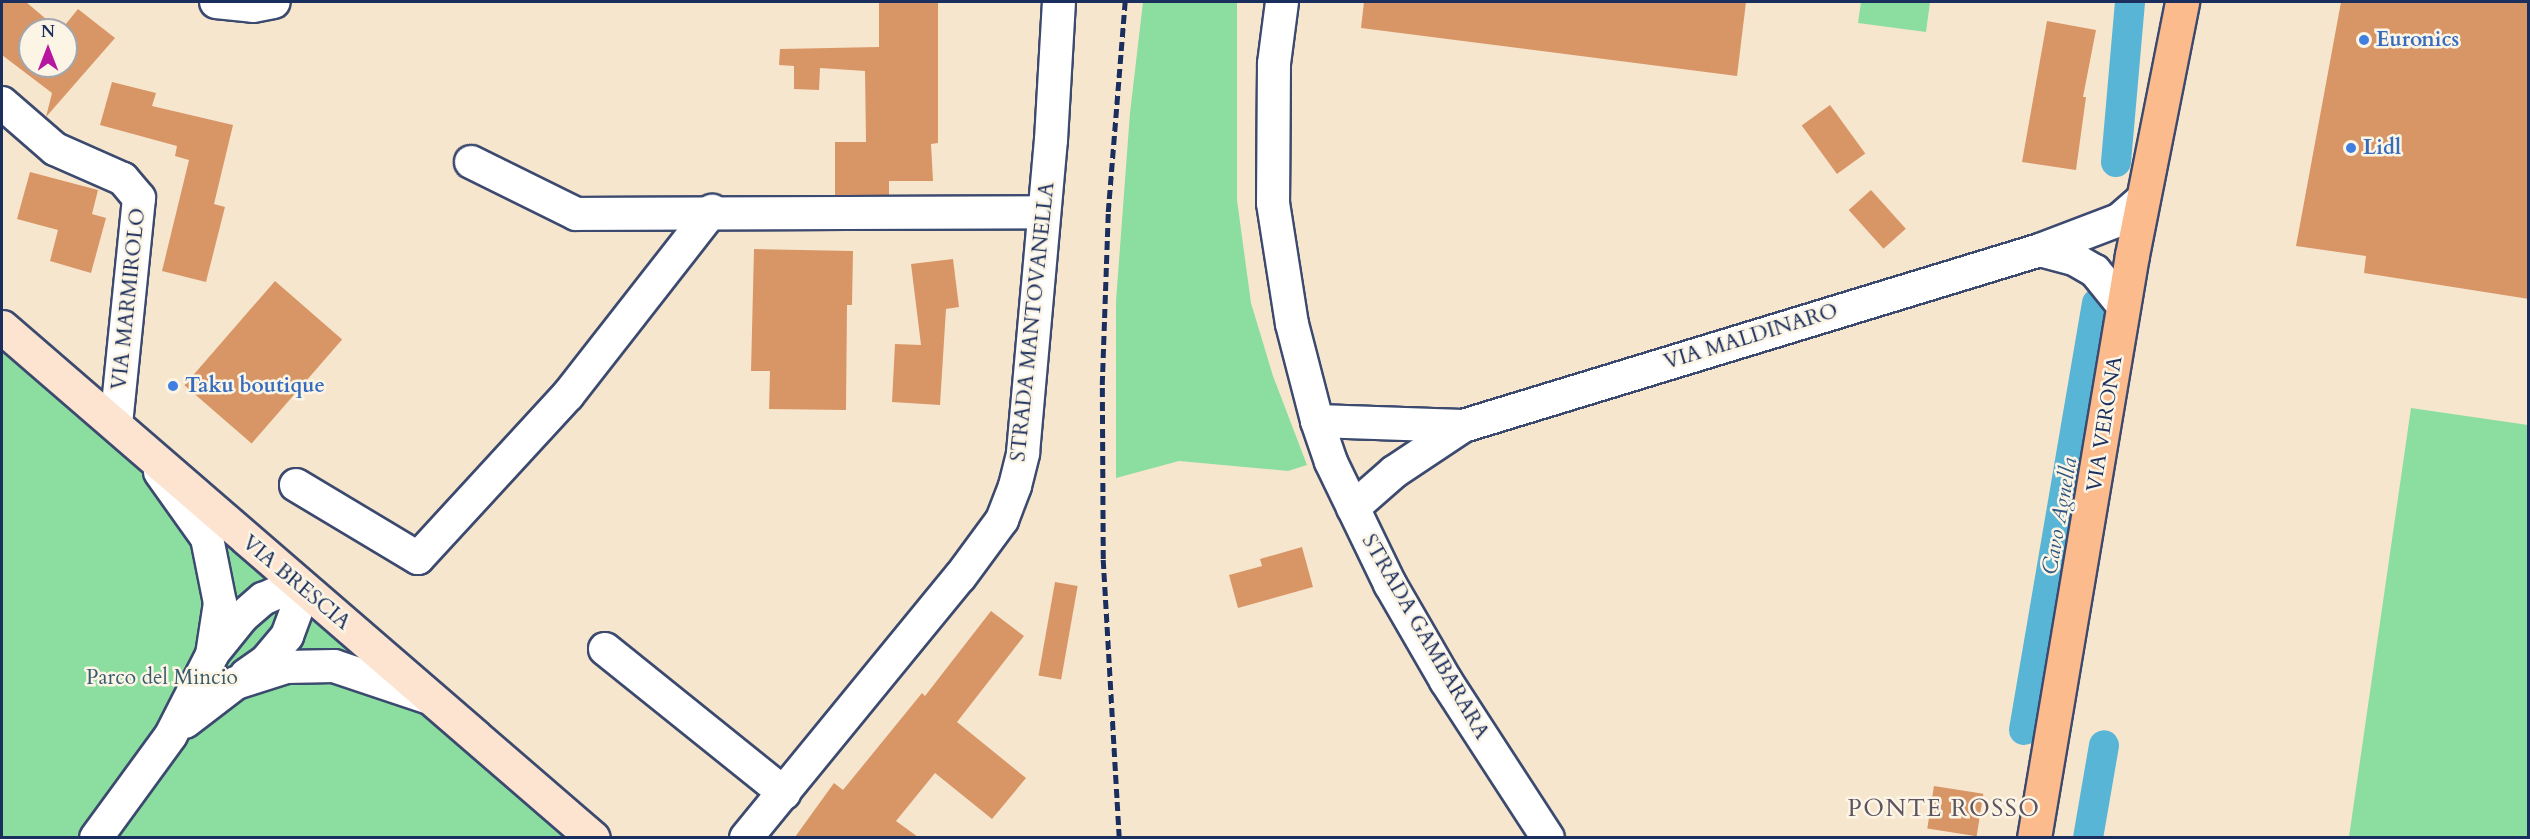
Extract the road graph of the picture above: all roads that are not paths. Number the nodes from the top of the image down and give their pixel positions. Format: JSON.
{"nodes":[{"id":1,"x":216,"y":2,"type":"edge"},
{"id":2,"x":274,"y":2,"type":"edge"},
{"id":3,"x":1059,"y":2,"type":"edge"},
{"id":4,"x":1282,"y":2,"type":"edge"},
{"id":5,"x":2183,"y":5,"type":"edge"},
{"id":6,"x":2,"y":103,"type":"edge"},
{"id":7,"x":471,"y":162,"type":"dead end"},
{"id":8,"x":2144,"y":198,"type":"junction"},
{"id":9,"x":712,"y":211,"type":"junction"},
{"id":10,"x":1043,"y":212,"type":"junction"},
{"id":11,"x":2040,"y":250,"type":"junction"},
{"id":12,"x":2124,"y":308,"type":"junction"},
{"id":13,"x":2,"y":327,"type":"edge"},
{"id":14,"x":1317,"y":421,"type":"junction"},
{"id":15,"x":116,"y":425,"type":"junction"},
{"id":16,"x":1463,"y":426,"type":"junction"},
{"id":17,"x":149,"y":457,"type":"junction"},
{"id":18,"x":296,"y":485,"type":"dead end"},
{"id":19,"x":1353,"y":508,"type":"junction"},
{"id":20,"x":300,"y":587,"type":"junction"},
{"id":21,"x":605,"y":649,"type":"dead end"},
{"id":22,"x":212,"y":655,"type":"junction"},
{"id":23,"x":236,"y":683,"type":"junction"},
{"id":24,"x":438,"y":702,"type":"junction"},
{"id":25,"x":171,"y":735,"type":"junction"},
{"id":26,"x":784,"y":793,"type":"junction"},
{"id":27,"x":96,"y":837,"type":"edge"},
{"id":28,"x":593,"y":837,"type":"edge"},
{"id":29,"x":746,"y":837,"type":"edge"},
{"id":30,"x":1548,"y":837,"type":"edge"},
{"id":31,"x":2034,"y":837,"type":"edge"}],
"edges":[{"from":1,"to":2,"type":"street"},
{"from":3,"to":10,"type":"street","name":"STRADA MANTOVANELLA"},
{"from":4,"to":14,"type":"street","name":"STRADA GAMBARARA"},
{"from":5,"to":8,"type":"main road","name":"VIA VERONA"},
{"from":6,"to":15,"type":"street","name":"VIA MARMIROLO"},
{"from":7,"to":9,"type":"street"},
{"from":8,"to":11,"type":"street","name":"VIA MALDINARO"},
{"from":8,"to":12,"type":"main road","name":"VIA VERONA"},
{"from":9,"to":10,"type":"street"},
{"from":9,"to":18,"type":"street"},
{"from":10,"to":26,"type":"street","name":"STRADA MANTOVANELLA"},
{"from":11,"to":12,"type":"street"},
{"from":11,"to":16,"type":"street","name":"VIA MALDINARO"},
{"from":12,"to":31,"type":"main road","name":"VIA VERONA"},
{"from":13,"to":15,"type":"main road","name":"VIA BRESCIA"},
{"from":14,"to":16,"type":"street","name":"VIA MALDINARO"},
{"from":14,"to":19,"type":"street","name":"STRADA GAMBARARA"},
{"from":15,"to":17,"type":"main road","name":"VIA BRESCIA"},
{"from":16,"to":19,"type":"street","name":"VIA MALDINARO"},
{"from":17,"to":20,"type":"main road","name":"VIA BRESCIA"},
{"from":17,"to":22,"type":"street"},
{"from":19,"to":30,"type":"street","name":"STRADA GAMBARARA"},
{"from":20,"to":22,"type":"street"},
{"from":20,"to":23,"type":"street"},
{"from":20,"to":24,"type":"main road","name":"VIA BRESCIA"},
{"from":21,"to":26,"type":"street"},
{"from":22,"to":25,"type":"street"},
{"from":23,"to":24,"type":"street"},
{"from":23,"to":25,"type":"street"},
{"from":24,"to":28,"type":"main road","name":"VIA BRESCIA"},
{"from":25,"to":27,"type":"street"},
{"from":26,"to":29,"type":"street","name":"STRADA MANTOVANELLA"}]}
